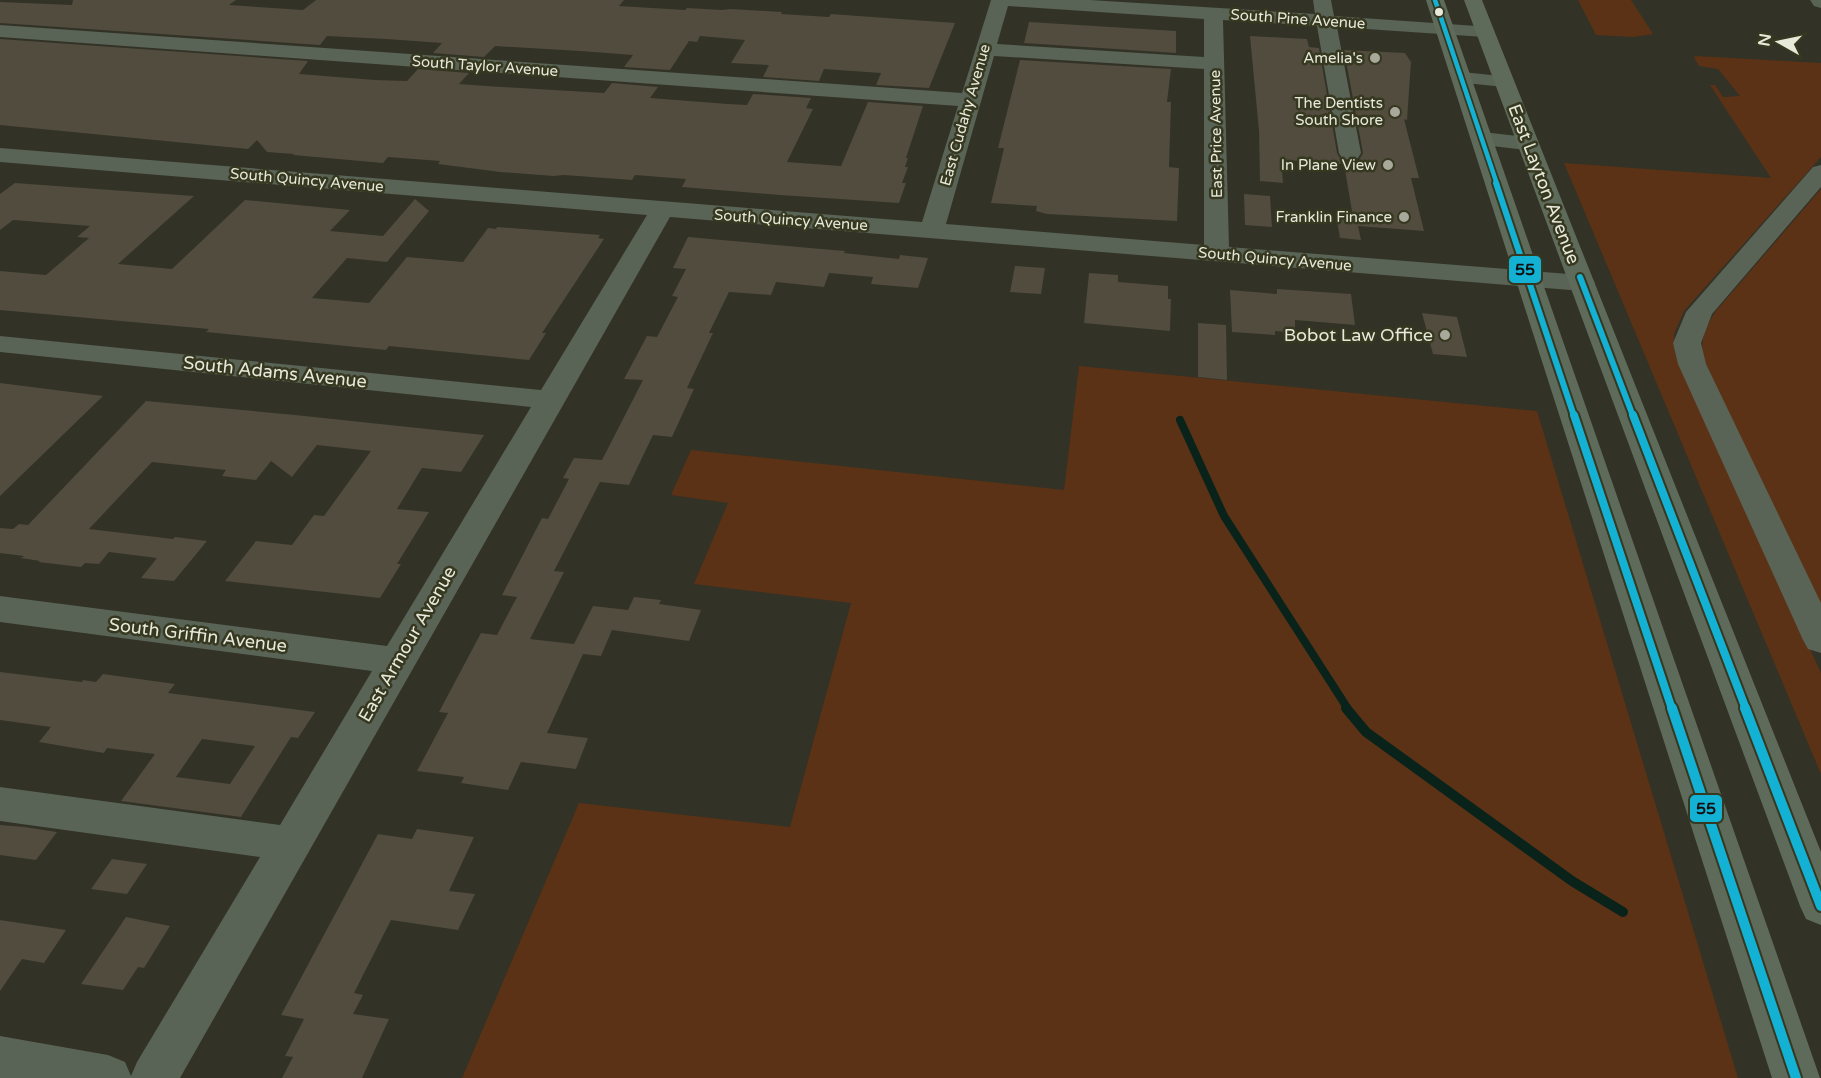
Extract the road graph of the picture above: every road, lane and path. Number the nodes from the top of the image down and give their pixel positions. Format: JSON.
{"nodes":[{"id":1,"x":1001,"y":0,"type":"edge"},
{"id":2,"x":1322,"y":0,"type":"edge"},
{"id":3,"x":1473,"y":0,"type":"edge"},
{"id":4,"x":1213,"y":14,"type":"junction"},
{"id":5,"x":1440,"y":14,"type":"edge"},
{"id":6,"x":1326,"y":21,"type":"junction"},
{"id":7,"x":0,"y":31,"type":"edge"},
{"id":8,"x":1484,"y":31,"type":"junction"},
{"id":9,"x":984,"y":49,"type":"junction"},
{"id":10,"x":1215,"y":64,"type":"junction"},
{"id":11,"x":1462,"y":78,"type":"junction"},
{"id":12,"x":1504,"y":81,"type":"junction"},
{"id":13,"x":969,"y":100,"type":"junction"},
{"id":14,"x":1483,"y":139,"type":"junction"},
{"id":15,"x":1527,"y":143,"type":"junction"},
{"id":16,"x":1350,"y":153,"type":"dead end"},
{"id":17,"x":0,"y":155,"type":"edge"},
{"id":18,"x":1821,"y":172,"type":"edge"},
{"id":19,"x":662,"y":210,"type":"junction"},
{"id":20,"x":932,"y":230,"type":"junction"},
{"id":21,"x":1217,"y":255,"type":"junction"},
{"id":22,"x":1529,"y":279,"type":"junction"},
{"id":23,"x":1582,"y":283,"type":"junction"},
{"id":24,"x":0,"y":344,"type":"edge"},
{"id":25,"x":550,"y":400,"type":"junction"},
{"id":26,"x":0,"y":610,"type":"edge"},
{"id":27,"x":1821,"y":640,"type":"edge"},
{"id":28,"x":397,"y":661,"type":"junction"},
{"id":29,"x":0,"y":804,"type":"edge"},
{"id":30,"x":290,"y":844,"type":"junction"},
{"id":31,"x":1821,"y":906,"type":"edge"},
{"id":32,"x":0,"y":1059,"type":"edge"},
{"id":33,"x":108,"y":1078,"type":"edge"},
{"id":34,"x":154,"y":1078,"type":"edge"},
{"id":35,"x":1796,"y":1078,"type":"edge"}],
"edges":[{"from":1,"to":4,"type":"street","name":"South Pine Avenue"},
{"from":1,"to":9,"type":"street","name":"East Cudahy Avenue"},
{"from":2,"to":6,"type":"street"},
{"from":3,"to":8,"type":"main road","name":"East Layton Avenue"},
{"from":4,"to":6,"type":"street","name":"South Pine Avenue"},
{"from":4,"to":10,"type":"street","name":"East Price Avenue"},
{"from":5,"to":6,"type":"street","name":"South Pine Avenue"},
{"from":5,"to":8,"type":"street","name":"South Pine Avenue"},
{"from":5,"to":11,"type":"main road"},
{"from":6,"to":16,"type":"street"},
{"from":7,"to":13,"type":"street","name":"South Taylor Avenue"},
{"from":8,"to":12,"type":"main road","name":"East Layton Avenue"},
{"from":9,"to":10,"type":"street"},
{"from":9,"to":13,"type":"street","name":"East Cudahy Avenue"},
{"from":10,"to":21,"type":"street","name":"East Price Avenue"},
{"from":11,"to":12,"type":"street"},
{"from":11,"to":14,"type":"main road"},
{"from":12,"to":15,"type":"main road","name":"East Layton Avenue"},
{"from":13,"to":20,"type":"street","name":"East Cudahy Avenue"},
{"from":14,"to":15,"type":"street"},
{"from":14,"to":22,"type":"main road"},
{"from":15,"to":23,"type":"main road","name":"East Layton Avenue"},
{"from":17,"to":19,"type":"street","name":"South Quincy Avenue"},
{"from":18,"to":27,"type":"street"},
{"from":19,"to":20,"type":"street","name":"South Quincy Avenue"},
{"from":19,"to":25,"type":"street","name":"East Armour Avenue"},
{"from":20,"to":21,"type":"street","name":"South Quincy Avenue"},
{"from":21,"to":22,"type":"street","name":"South Quincy Avenue"},
{"from":22,"to":23,"type":"street","name":"South Quincy Avenue"},
{"from":22,"to":35,"type":"main road"},
{"from":23,"to":31,"type":"main road","name":"East Layton Avenue"},
{"from":24,"to":25,"type":"street","name":"South Adams Avenue"},
{"from":25,"to":28,"type":"street","name":"East Armour Avenue"},
{"from":26,"to":28,"type":"street","name":"South Griffin Avenue"},
{"from":28,"to":30,"type":"street","name":"East Armour Avenue"},
{"from":29,"to":30,"type":"street"},
{"from":30,"to":34,"type":"street","name":"East Armour Avenue"},
{"from":32,"to":33,"type":"street"}]}
